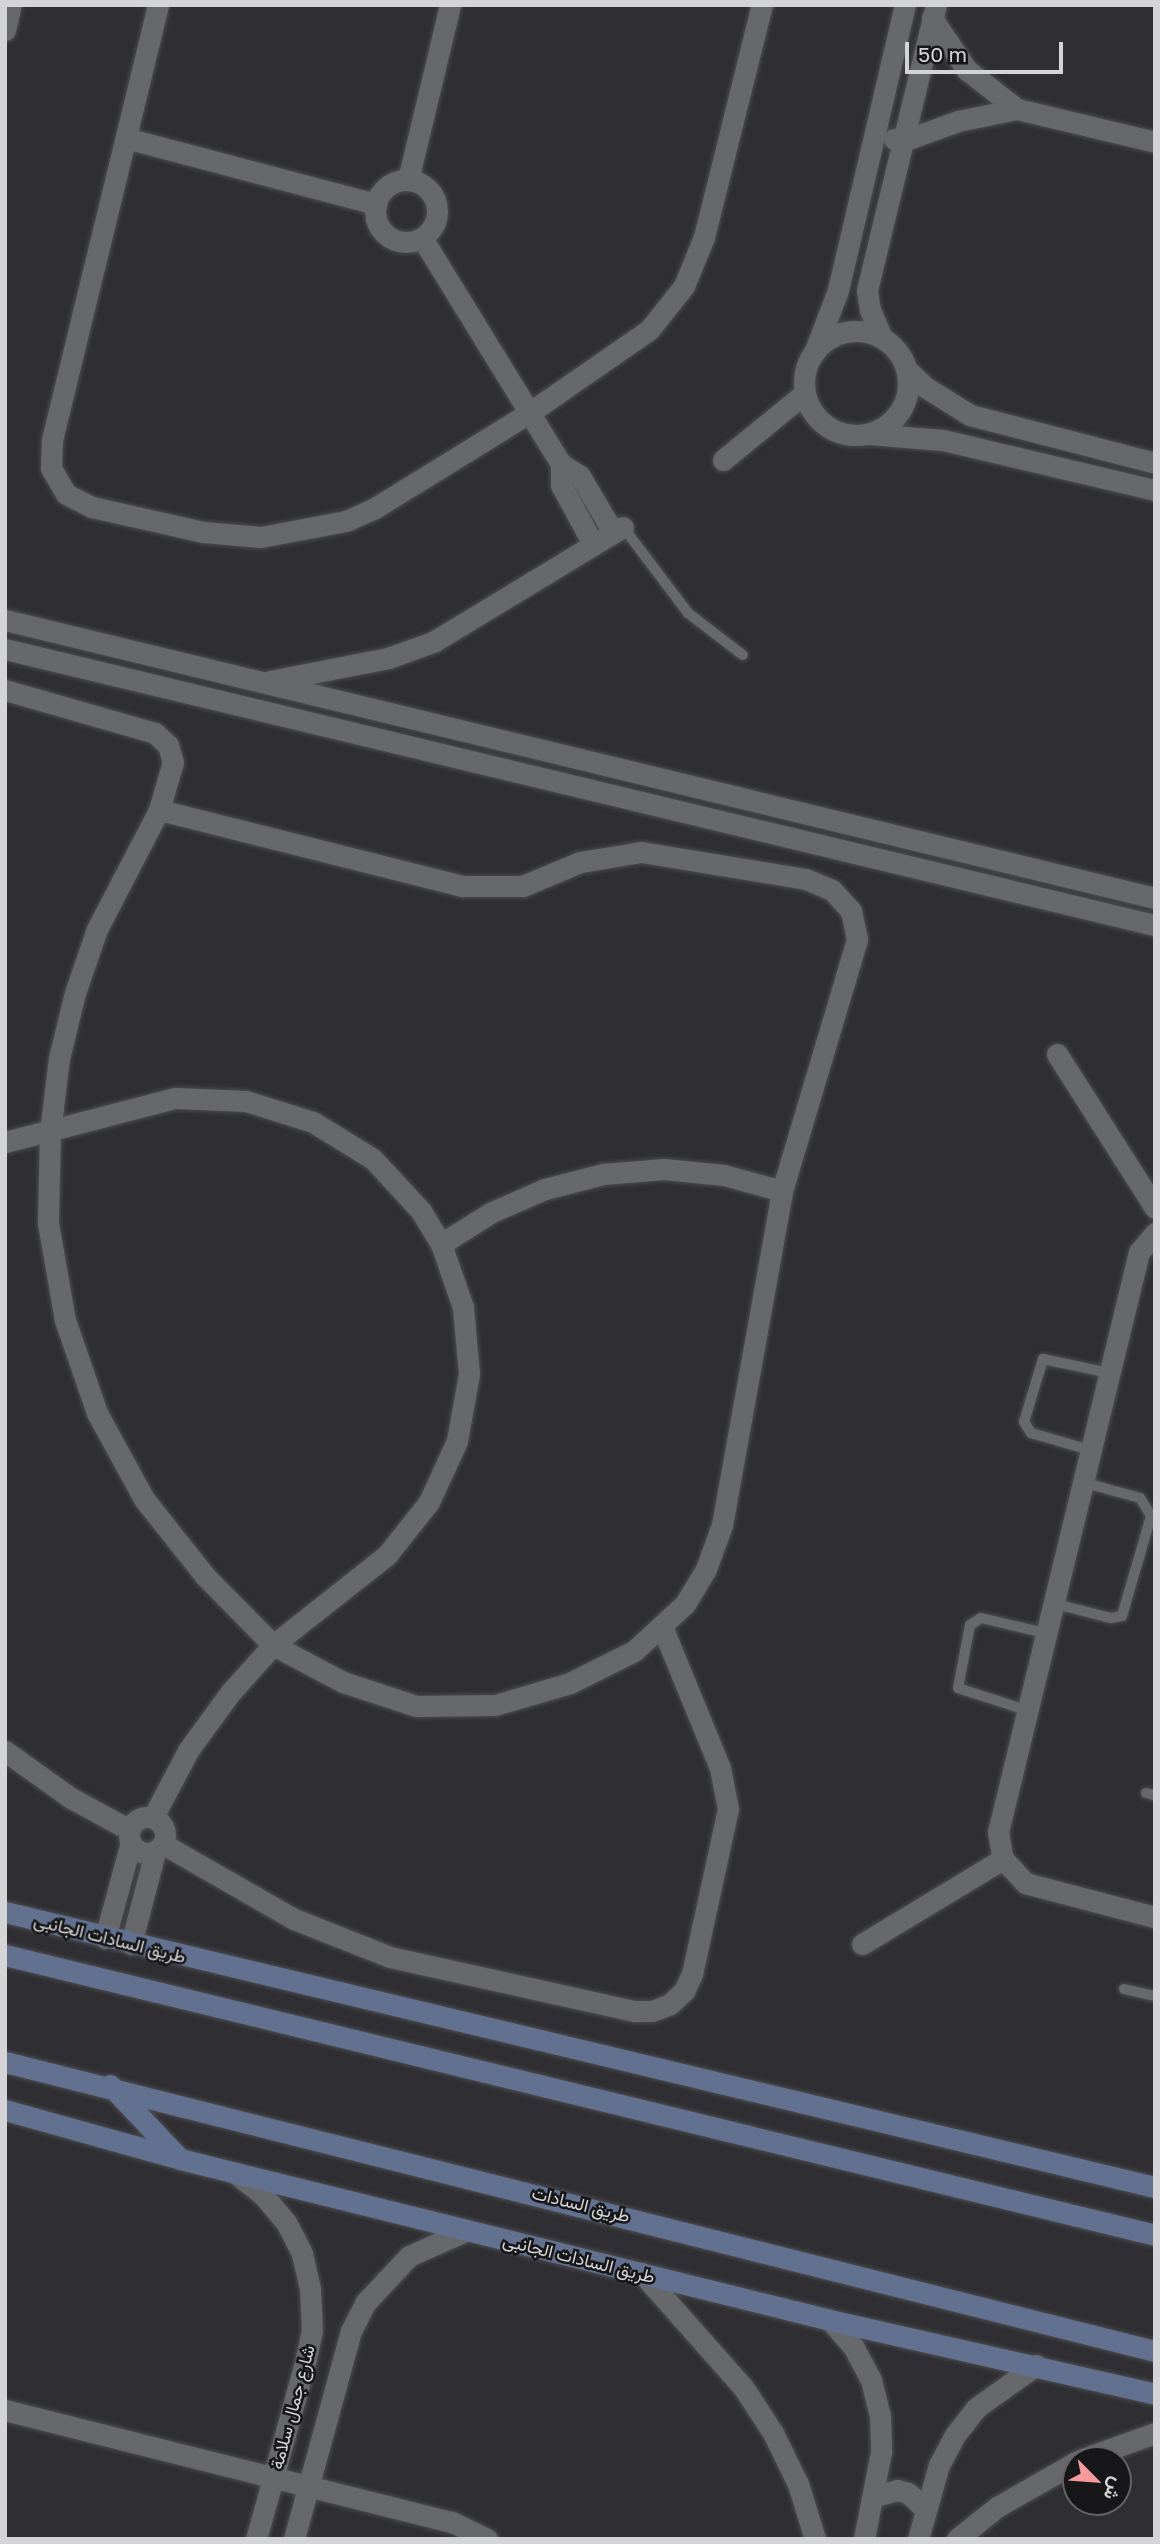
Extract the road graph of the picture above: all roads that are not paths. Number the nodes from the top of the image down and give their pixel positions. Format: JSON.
{"nodes":[{"id":1,"x":11,"y":5,"type":"edge"},
{"id":2,"x":158,"y":5,"type":"edge"},
{"id":3,"x":450,"y":5,"type":"edge"},
{"id":4,"x":762,"y":5,"type":"edge"},
{"id":5,"x":905,"y":5,"type":"edge"},
{"id":6,"x":934,"y":12,"type":"edge"},
{"id":7,"x":5,"y":30,"type":"edge"},
{"id":8,"x":1017,"y":109,"type":"junction"},
{"id":9,"x":875,"y":135,"type":"junction"},
{"id":10,"x":126,"y":138,"type":"junction"},
{"id":11,"x":903,"y":141,"type":"junction"},
{"id":12,"x":1155,"y":142,"type":"edge"},
{"id":13,"x":408,"y":180,"type":"junction"},
{"id":14,"x":376,"y":204,"type":"junction"},
{"id":15,"x":422,"y":238,"type":"junction"},
{"id":16,"x":882,"y":338,"type":"junction"},
{"id":17,"x":814,"y":353,"type":"junction"},
{"id":18,"x":906,"y":369,"type":"junction"},
{"id":19,"x":805,"y":393,"type":"junction"},
{"id":20,"x":528,"y":413,"type":"junction"},
{"id":21,"x":867,"y":434,"type":"junction"},
{"id":22,"x":723,"y":460,"type":"dead end"},
{"id":23,"x":1155,"y":463,"type":"edge"},
{"id":24,"x":561,"y":464,"type":"junction"},
{"id":25,"x":1155,"y":490,"type":"edge"},
{"id":26,"x":618,"y":529,"type":"junction"},
{"id":27,"x":593,"y":544,"type":"junction"},
{"id":28,"x":5,"y":620,"type":"edge"},
{"id":29,"x":5,"y":649,"type":"edge"},
{"id":30,"x":743,"y":655,"type":"dead end"},
{"id":31,"x":262,"y":683,"type":"junction"},
{"id":32,"x":5,"y":690,"type":"edge"},
{"id":33,"x":159,"y":810,"type":"junction"},
{"id":34,"x":855,"y":827,"type":"junction"},
{"id":35,"x":849,"y":853,"type":"junction"},
{"id":36,"x":1155,"y":898,"type":"edge"},
{"id":37,"x":1155,"y":925,"type":"edge"},
{"id":38,"x":1057,"y":1055,"type":"dead end"},
{"id":39,"x":50,"y":1132,"type":"junction"},
{"id":40,"x":5,"y":1142,"type":"edge"},
{"id":41,"x":782,"y":1191,"type":"junction"},
{"id":42,"x":1155,"y":1208,"type":"edge"},
{"id":43,"x":1155,"y":1233,"type":"edge"},
{"id":44,"x":441,"y":1244,"type":"junction"},
{"id":45,"x":1109,"y":1373,"type":"junction"},
{"id":46,"x":1090,"y":1450,"type":"junction"},
{"id":47,"x":1082,"y":1482,"type":"junction"},
{"id":48,"x":1052,"y":1603,"type":"junction"},
{"id":49,"x":663,"y":1629,"type":"junction"},
{"id":50,"x":1045,"y":1633,"type":"junction"},
{"id":51,"x":273,"y":1646,"type":"junction"},
{"id":52,"x":1026,"y":1710,"type":"junction"},
{"id":53,"x":5,"y":1751,"type":"edge"},
{"id":54,"x":153,"y":1817,"type":"junction"},
{"id":55,"x":130,"y":1836,"type":"junction"},
{"id":56,"x":159,"y":1848,"type":"junction"},
{"id":57,"x":1003,"y":1859,"type":"junction"},
{"id":58,"x":5,"y":1912,"type":"edge"},
{"id":59,"x":1155,"y":1917,"type":"edge"},
{"id":60,"x":106,"y":1938,"type":"junction"},
{"id":61,"x":131,"y":1944,"type":"junction"},
{"id":62,"x":862,"y":1944,"type":"dead end"},
{"id":63,"x":5,"y":1955,"type":"edge"},
{"id":64,"x":1124,"y":1989,"type":"dead end"},
{"id":65,"x":1155,"y":1996,"type":"edge"},
{"id":66,"x":5,"y":2062,"type":"edge"},
{"id":67,"x":28,"y":2067,"type":"junction"},
{"id":68,"x":5,"y":2074,"type":"edge"},
{"id":69,"x":110,"y":2085,"type":"junction"},
{"id":70,"x":5,"y":2110,"type":"edge"},
{"id":71,"x":180,"y":2159,"type":"junction"},
{"id":72,"x":235,"y":2173,"type":"junction"},
{"id":73,"x":1155,"y":2187,"type":"edge"},
{"id":74,"x":468,"y":2230,"type":"junction"},
{"id":75,"x":1155,"y":2235,"type":"edge"},
{"id":76,"x":642,"y":2273,"type":"junction"},
{"id":77,"x":830,"y":2320,"type":"junction"},
{"id":78,"x":1155,"y":2351,"type":"edge"},
{"id":79,"x":1036,"y":2365,"type":"junction"},
{"id":80,"x":1155,"y":2394,"type":"edge"},
{"id":81,"x":5,"y":2410,"type":"edge"},
{"id":82,"x":1155,"y":2433,"type":"edge"},
{"id":83,"x":1119,"y":2446,"type":"edge"},
{"id":84,"x":1062,"y":2470,"type":"edge"},
{"id":85,"x":273,"y":2478,"type":"junction"},
{"id":86,"x":308,"y":2487,"type":"junction"},
{"id":87,"x":875,"y":2496,"type":"junction"},
{"id":88,"x":925,"y":2509,"type":"junction"},
{"id":89,"x":256,"y":2539,"type":"edge"},
{"id":90,"x":294,"y":2539,"type":"edge"},
{"id":91,"x":487,"y":2539,"type":"edge"},
{"id":92,"x":815,"y":2539,"type":"edge"},
{"id":93,"x":864,"y":2539,"type":"edge"},
{"id":94,"x":918,"y":2539,"type":"edge"},
{"id":95,"x":957,"y":2539,"type":"edge"}],
"edges":[{"from":1,"to":7,"type":"street"},
{"from":2,"to":10,"type":"street"},
{"from":3,"to":13,"type":"street"},
{"from":4,"to":20,"type":"street"},
{"from":5,"to":9,"type":"street"},
{"from":6,"to":8,"type":"street"},
{"from":6,"to":11,"type":"street"},
{"from":8,"to":11,"type":"street"},
{"from":8,"to":12,"type":"street"},
{"from":9,"to":11,"type":"street"},
{"from":9,"to":17,"type":"street"},
{"from":10,"to":14,"type":"street"},
{"from":10,"to":20,"type":"street"},
{"from":11,"to":16,"type":"street"},
{"from":13,"to":14,"type":"street"},
{"from":13,"to":15,"type":"street"},
{"from":14,"to":15,"type":"street"},
{"from":15,"to":20,"type":"street"},
{"from":16,"to":17,"type":"street"},
{"from":16,"to":18,"type":"street"},
{"from":17,"to":19,"type":"street"},
{"from":18,"to":21,"type":"street"},
{"from":18,"to":23,"type":"street"},
{"from":19,"to":21,"type":"street"},
{"from":19,"to":22,"type":"street"},
{"from":20,"to":24,"type":"street"},
{"from":21,"to":25,"type":"street"},
{"from":24,"to":26,"type":"street"},
{"from":24,"to":27,"type":"street"},
{"from":26,"to":27,"type":"street"},
{"from":26,"to":30,"type":"lane"},
{"from":27,"to":31,"type":"street"},
{"from":28,"to":31,"type":"street"},
{"from":29,"to":35,"type":"street"},
{"from":31,"to":34,"type":"street"},
{"from":32,"to":33,"type":"street"},
{"from":33,"to":39,"type":"street"},
{"from":33,"to":41,"type":"street"},
{"from":34,"to":35,"type":"street"},
{"from":34,"to":36,"type":"street"},
{"from":35,"to":37,"type":"street"},
{"from":38,"to":42,"type":"street"},
{"from":39,"to":40,"type":"street"},
{"from":39,"to":44,"type":"street"},
{"from":39,"to":51,"type":"street"},
{"from":41,"to":44,"type":"street"},
{"from":41,"to":49,"type":"street"},
{"from":43,"to":45,"type":"street"},
{"from":44,"to":51,"type":"street"},
{"from":45,"to":46,"type":"street"},
{"from":45,"to":46,"type":"lane"},
{"from":46,"to":47,"type":"street"},
{"from":47,"to":48,"type":"street"},
{"from":47,"to":48,"type":"lane"},
{"from":48,"to":50,"type":"street"},
{"from":49,"to":51,"type":"street"},
{"from":49,"to":56,"type":"street"},
{"from":50,"to":52,"type":"street"},
{"from":50,"to":52,"type":"lane"},
{"from":51,"to":54,"type":"street"},
{"from":52,"to":57,"type":"street"},
{"from":53,"to":55,"type":"street"},
{"from":54,"to":55,"type":"street"},
{"from":54,"to":56,"type":"street"},
{"from":55,"to":56,"type":"street"},
{"from":55,"to":60,"type":"street"},
{"from":56,"to":61,"type":"street"},
{"from":57,"to":59,"type":"street"},
{"from":57,"to":62,"type":"street"},
{"from":58,"to":60,"type":"main road","name":"طريق السادات الجانبى"},
{"from":60,"to":61,"type":"main road","name":"طريق السادات الجانبى"},
{"from":61,"to":73,"type":"main road","name":"طريق السادات الجانبى"},
{"from":63,"to":75,"type":"main road"},
{"from":64,"to":65,"type":"lane"},
{"from":66,"to":67,"type":"main road","name":"طريق السادات"},
{"from":67,"to":68,"type":"main road"},
{"from":67,"to":69,"type":"main road","name":"طريق السادات"},
{"from":69,"to":71,"type":"main road"},
{"from":69,"to":78,"type":"main road","name":"طريق السادات"},
{"from":70,"to":71,"type":"main road","name":"طريق السادات الجانبى"},
{"from":71,"to":72,"type":"main road","name":"طريق السادات الجانبى"},
{"from":72,"to":74,"type":"main road","name":"طريق السادات الجانبى"},
{"from":72,"to":85,"type":"street","name":"شارع جمال سلامة"},
{"from":74,"to":76,"type":"main road","name":"طريق السادات الجانبى"},
{"from":74,"to":86,"type":"street","name":"شارع جمال سلامة"},
{"from":76,"to":77,"type":"main road","name":"طريق السادات الجانبى"},
{"from":76,"to":92,"type":"street"},
{"from":77,"to":79,"type":"main road","name":"طريق السادات الجانبى"},
{"from":77,"to":87,"type":"street"},
{"from":79,"to":80,"type":"main road","name":"طريق السادات الجانبى"},
{"from":79,"to":88,"type":"street"},
{"from":81,"to":85,"type":"street"},
{"from":82,"to":83,"type":"street"},
{"from":84,"to":95,"type":"street"},
{"from":85,"to":86,"type":"street"},
{"from":85,"to":89,"type":"street","name":"شارع جمال سلامة"},
{"from":86,"to":90,"type":"street","name":"شارع جمال سلامة"},
{"from":86,"to":91,"type":"street"},
{"from":87,"to":88,"type":"street"},
{"from":87,"to":93,"type":"street"},
{"from":88,"to":94,"type":"street"}]}
